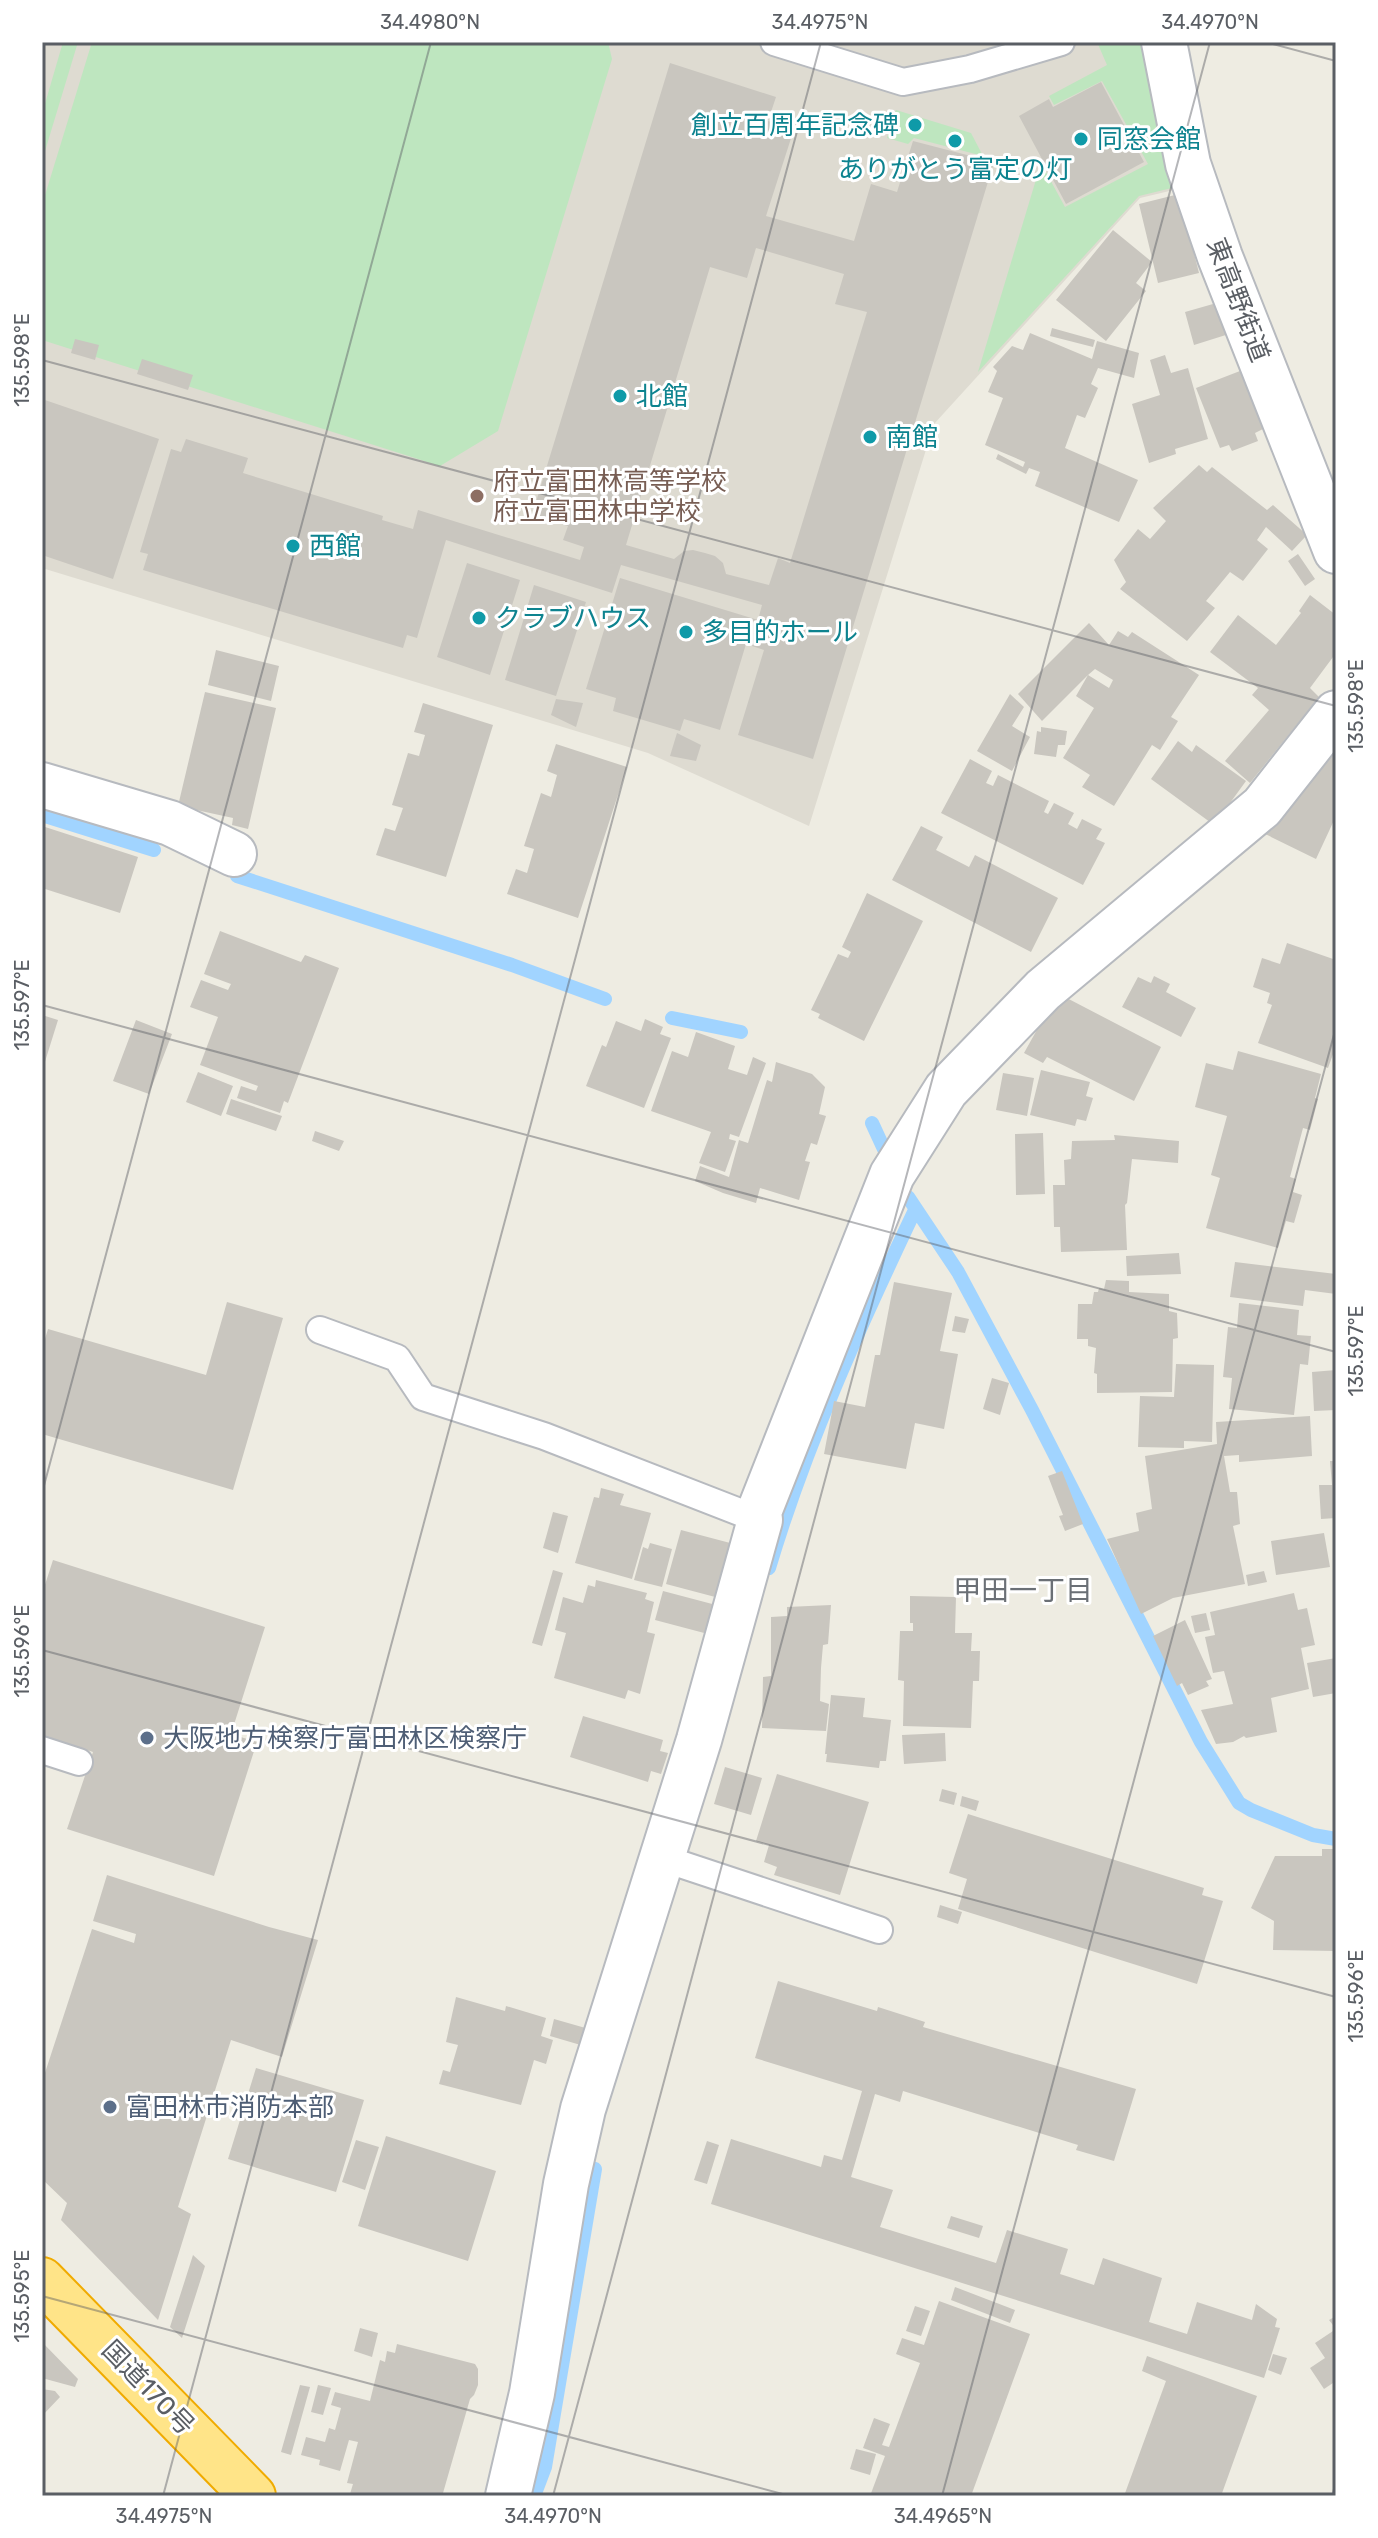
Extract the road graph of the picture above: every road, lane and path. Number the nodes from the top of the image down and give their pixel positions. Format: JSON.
{"nodes":[{"id":1,"x":774,"y":42,"type":"edge"},
{"id":2,"x":1164,"y":42,"type":"edge"},
{"id":3,"x":1054,"y":43,"type":"edge"},
{"id":4,"x":1336,"y":551,"type":"edge"},
{"id":5,"x":1336,"y":713,"type":"edge"},
{"id":6,"x":42,"y":785,"type":"edge"},
{"id":7,"x":234,"y":854,"type":"dead end"},
{"id":8,"x":320,"y":1330,"type":"dead end"},
{"id":9,"x":760,"y":1520,"type":"junction"},
{"id":10,"x":42,"y":1750,"type":"edge"},
{"id":11,"x":79,"y":1762,"type":"dead end"},
{"id":12,"x":662,"y":1858,"type":"junction"},
{"id":13,"x":879,"y":1930,"type":"dead end"},
{"id":14,"x":42,"y":2280,"type":"edge"},
{"id":15,"x":253,"y":2496,"type":"edge"},
{"id":16,"x":508,"y":2496,"type":"edge"}],
"edges":[{"from":1,"to":3,"type":"lane"},
{"from":2,"to":4,"type":"street","name":"東高野街道"},
{"from":5,"to":9,"type":"street"},
{"from":6,"to":7,"type":"street"},
{"from":8,"to":9,"type":"lane"},
{"from":9,"to":12,"type":"street"},
{"from":10,"to":11,"type":"lane"},
{"from":12,"to":13,"type":"lane"},
{"from":12,"to":16,"type":"street"},
{"from":14,"to":15,"type":"highway","name":"国道170号"}]}
